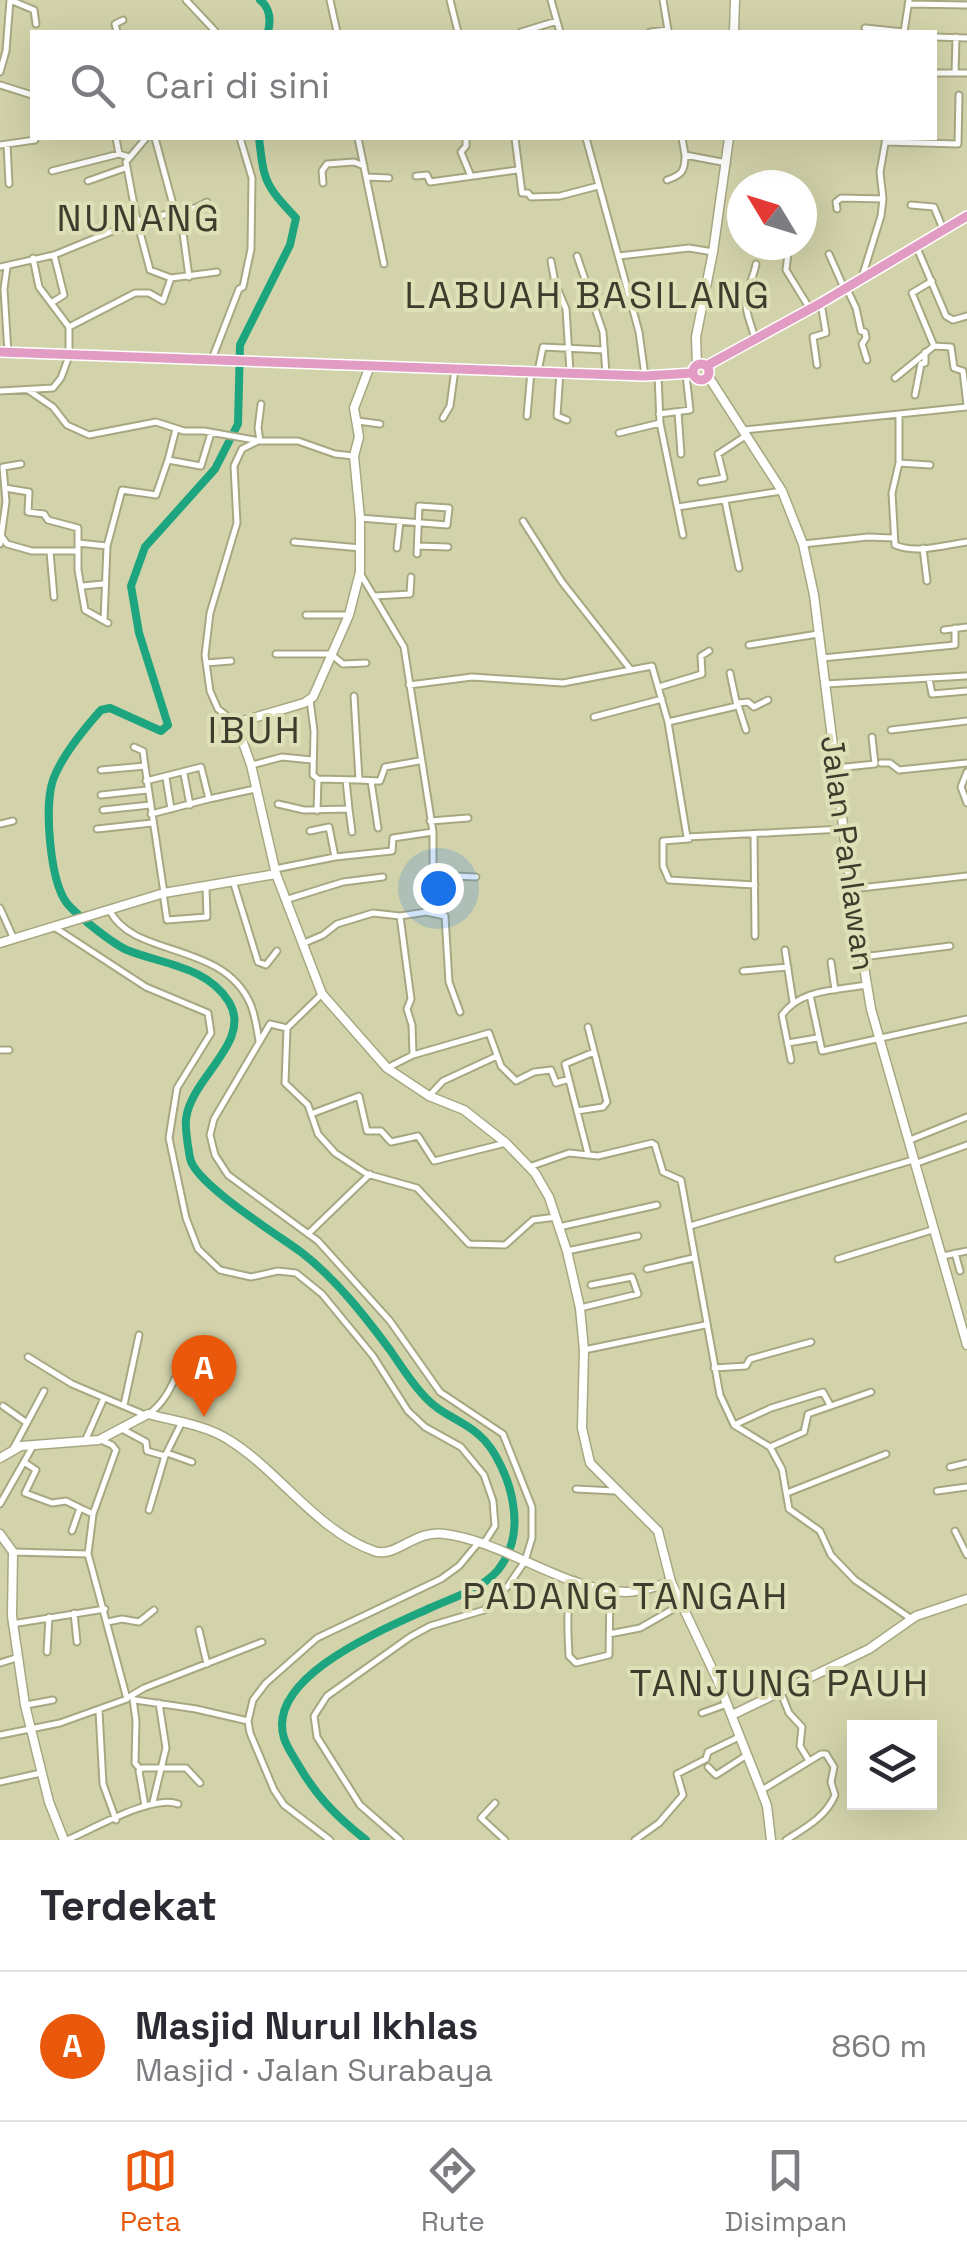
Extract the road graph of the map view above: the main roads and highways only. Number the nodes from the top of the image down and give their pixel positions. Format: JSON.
{"nodes":[{"id":1,"x":967,"y":216,"type":"edge"},
{"id":2,"x":4,"y":352,"type":"edge"}],
"edges":[{"from":1,"to":2,"type":"main road"}]}
